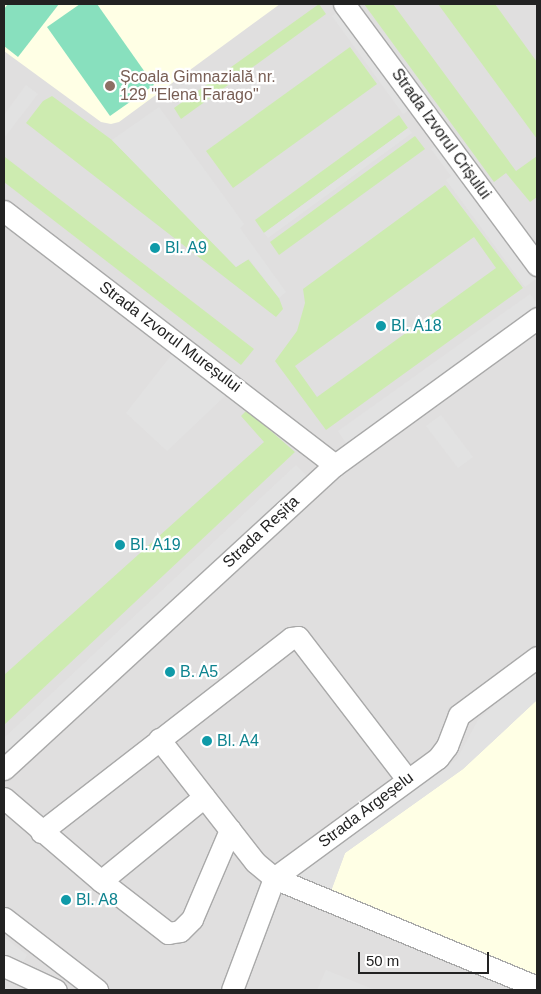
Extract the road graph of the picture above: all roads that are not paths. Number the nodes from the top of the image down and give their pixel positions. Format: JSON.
{"nodes":[{"id":1,"x":344,"y":4,"type":"edge"},
{"id":2,"x":4,"y":211,"type":"edge"},
{"id":3,"x":537,"y":264,"type":"edge"},
{"id":4,"x":537,"y":318,"type":"edge"},
{"id":5,"x":335,"y":465,"type":"junction"},
{"id":6,"x":537,"y":657,"type":"edge"},
{"id":7,"x":158,"y":739,"type":"junction"},
{"id":8,"x":4,"y":769,"type":"edge"},
{"id":9,"x":407,"y":779,"type":"junction"},
{"id":10,"x":204,"y":797,"type":"junction"},
{"id":11,"x":4,"y":798,"type":"edge"},
{"id":12,"x":230,"y":830,"type":"junction"},
{"id":13,"x":42,"y":832,"type":"junction"},
{"id":14,"x":274,"y":878,"type":"junction"},
{"id":15,"x":101,"y":881,"type":"junction"},
{"id":16,"x":4,"y":918,"type":"edge"},
{"id":17,"x":4,"y":966,"type":"edge"},
{"id":18,"x":537,"y":987,"type":"edge"},
{"id":19,"x":56,"y":990,"type":"edge"},
{"id":20,"x":97,"y":990,"type":"edge"},
{"id":21,"x":232,"y":990,"type":"edge"}],
"edges":[{"from":1,"to":3,"type":"street","name":"Strada Izvorul Crișului"},
{"from":2,"to":5,"type":"street","name":"Strada Izvorul Mureșului"},
{"from":4,"to":5,"type":"street","name":"Strada Reșița"},
{"from":5,"to":8,"type":"street","name":"Strada Reșița"},
{"from":6,"to":9,"type":"street","name":"Strada Argeșelu"},
{"from":7,"to":9,"type":"street"},
{"from":7,"to":10,"type":"street"},
{"from":7,"to":13,"type":"street"},
{"from":9,"to":14,"type":"street","name":"Strada Argeșelu"},
{"from":10,"to":12,"type":"street"},
{"from":10,"to":15,"type":"street"},
{"from":11,"to":13,"type":"street"},
{"from":12,"to":14,"type":"street"},
{"from":12,"to":15,"type":"street"},
{"from":13,"to":15,"type":"street"},
{"from":14,"to":18,"type":"street"},
{"from":14,"to":21,"type":"street"},
{"from":16,"to":20,"type":"street"},
{"from":17,"to":19,"type":"street"}]}
